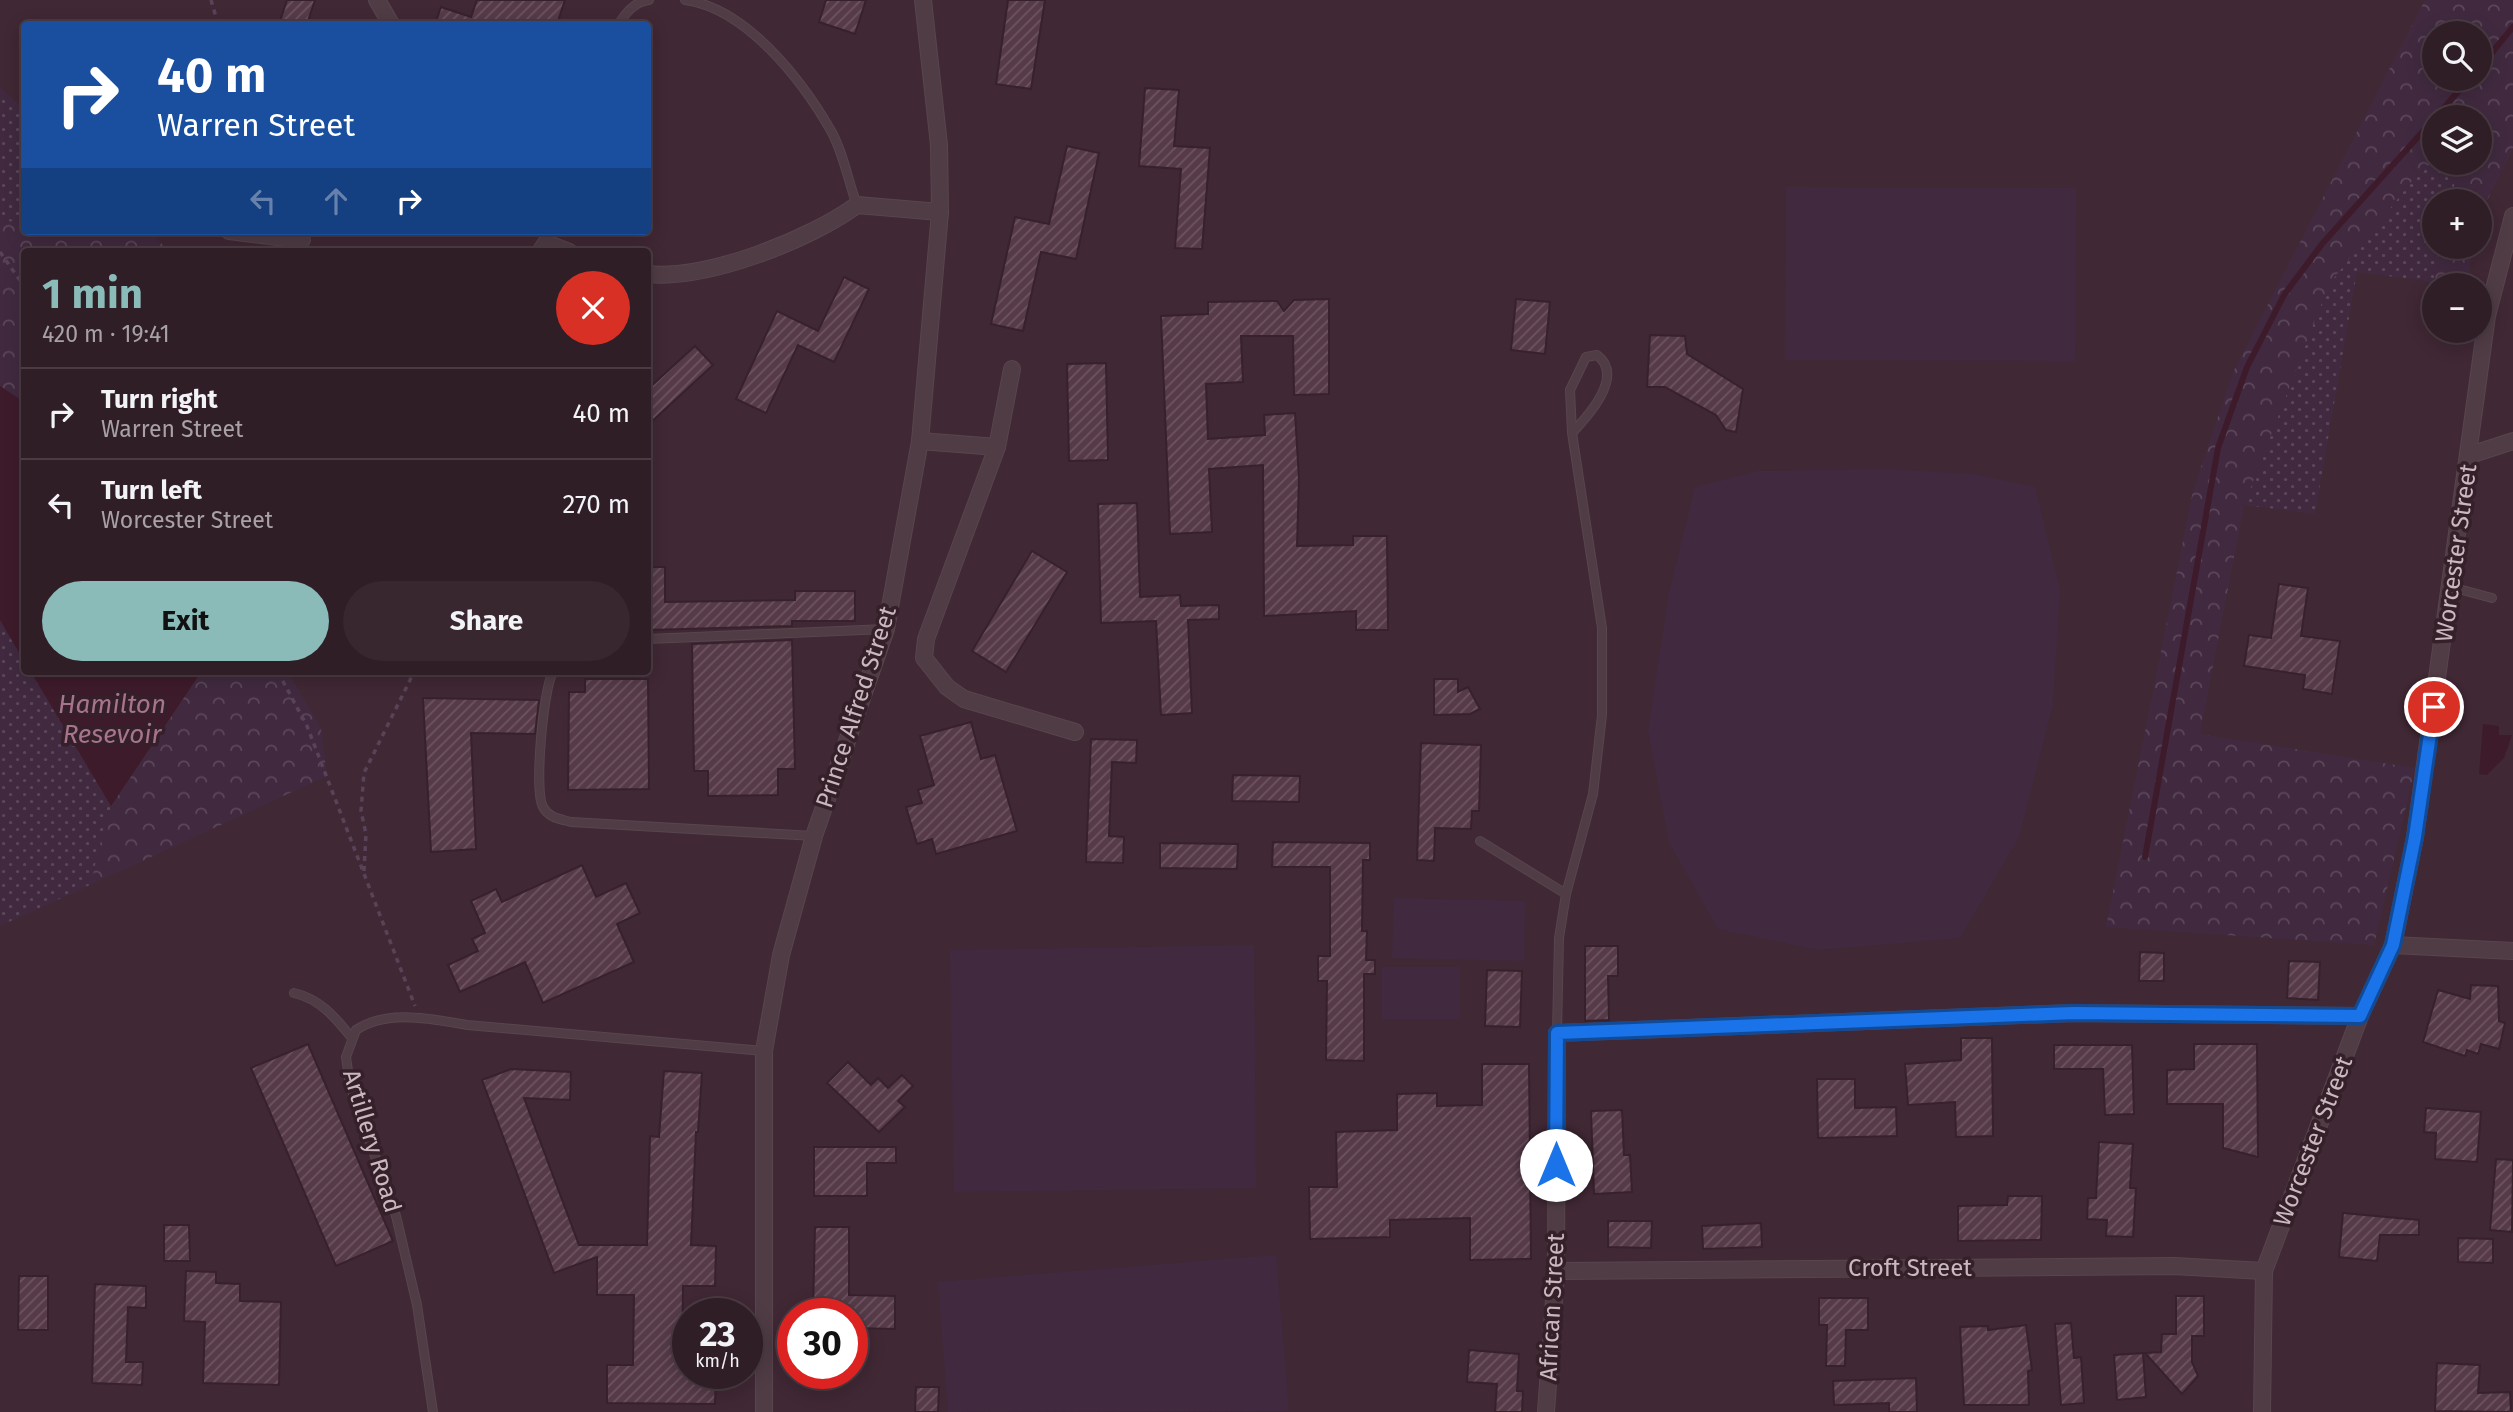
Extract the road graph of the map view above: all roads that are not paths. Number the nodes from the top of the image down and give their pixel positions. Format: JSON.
{"nodes":[{"id":1,"x":377,"y":0,"type":"edge"},
{"id":2,"x":649,"y":0,"type":"edge"},
{"id":3,"x":685,"y":0,"type":"edge"},
{"id":4,"x":923,"y":0,"type":"edge"},
{"id":5,"x":389,"y":21,"type":"edge"},
{"id":6,"x":621,"y":21,"type":"edge"},
{"id":7,"x":857,"y":205,"type":"junction"},
{"id":8,"x":940,"y":212,"type":"junction"},
{"id":9,"x":2513,"y":216,"type":"edge"},
{"id":10,"x":259,"y":235,"type":"edge"},
{"id":11,"x":304,"y":241,"type":"edge"},
{"id":12,"x":651,"y":275,"type":"edge"},
{"id":13,"x":1012,"y":369,"type":"dead end"},
{"id":14,"x":1572,"y":433,"type":"junction"},
{"id":15,"x":2513,"y":440,"type":"edge"},
{"id":16,"x":920,"y":442,"type":"junction"},
{"id":17,"x":997,"y":447,"type":"junction"},
{"id":18,"x":2470,"y":455,"type":"junction"},
{"id":19,"x":2451,"y":587,"type":"junction"},
{"id":20,"x":2492,"y":598,"type":"dead end"},
{"id":21,"x":886,"y":629,"type":"junction"},
{"id":22,"x":651,"y":639,"type":"edge"},
{"id":23,"x":552,"y":675,"type":"edge"},
{"id":24,"x":1075,"y":732,"type":"dead end"},
{"id":25,"x":814,"y":836,"type":"junction"},
{"id":26,"x":1480,"y":841,"type":"dead end"},
{"id":27,"x":1566,"y":894,"type":"junction"},
{"id":28,"x":2393,"y":945,"type":"junction"},
{"id":29,"x":2513,"y":951,"type":"edge"},
{"id":30,"x":294,"y":993,"type":"dead end"},
{"id":31,"x":2360,"y":1016,"type":"junction"},
{"id":32,"x":1557,"y":1033,"type":"junction"},
{"id":33,"x":351,"y":1037,"type":"junction"},
{"id":34,"x":764,"y":1051,"type":"junction"},
{"id":35,"x":1556,"y":1271,"type":"junction"},
{"id":36,"x":2264,"y":1271,"type":"junction"},
{"id":37,"x":433,"y":1412,"type":"edge"},
{"id":38,"x":764,"y":1412,"type":"edge"},
{"id":39,"x":1546,"y":1412,"type":"edge"},
{"id":40,"x":2262,"y":1412,"type":"edge"}],
"edges":[{"from":1,"to":5,"type":"street"},
{"from":2,"to":6,"type":"lane"},
{"from":3,"to":7,"type":"lane"},
{"from":4,"to":8,"type":"street","name":"Prince Alfred Street"},
{"from":7,"to":8,"type":"street"},
{"from":7,"to":12,"type":"street"},
{"from":8,"to":16,"type":"street","name":"Prince Alfred Street"},
{"from":9,"to":18,"type":"street","name":"Worcester Street"},
{"from":10,"to":11,"type":"street"},
{"from":13,"to":17,"type":"street"},
{"from":14,"to":14,"type":"lane"},
{"from":14,"to":27,"type":"lane"},
{"from":15,"to":18,"type":"street"},
{"from":16,"to":17,"type":"street"},
{"from":16,"to":21,"type":"street","name":"Prince Alfred Street"},
{"from":17,"to":24,"type":"street"},
{"from":18,"to":19,"type":"street","name":"Worcester Street"},
{"from":19,"to":20,"type":"lane"},
{"from":19,"to":28,"type":"street","name":"Worcester Street"},
{"from":21,"to":22,"type":"lane"},
{"from":21,"to":25,"type":"street","name":"Prince Alfred Street"},
{"from":23,"to":25,"type":"lane"},
{"from":25,"to":34,"type":"street","name":"Prince Alfred Street"},
{"from":26,"to":27,"type":"lane"},
{"from":27,"to":32,"type":"lane"},
{"from":28,"to":29,"type":"street"},
{"from":28,"to":31,"type":"street","name":"Worcester Street"},
{"from":30,"to":33,"type":"lane"},
{"from":31,"to":32,"type":"street"},
{"from":31,"to":36,"type":"street","name":"Worcester Street"},
{"from":32,"to":35,"type":"street","name":"African Street"},
{"from":33,"to":34,"type":"lane","name":"Artillery Road"},
{"from":33,"to":37,"type":"lane","name":"Artillery Road"},
{"from":34,"to":38,"type":"street","name":"Prince Alfred Street"},
{"from":35,"to":36,"type":"street","name":"Croft Street"},
{"from":35,"to":39,"type":"street","name":"African Street"},
{"from":36,"to":40,"type":"street","name":"Worcester Street"}]}
